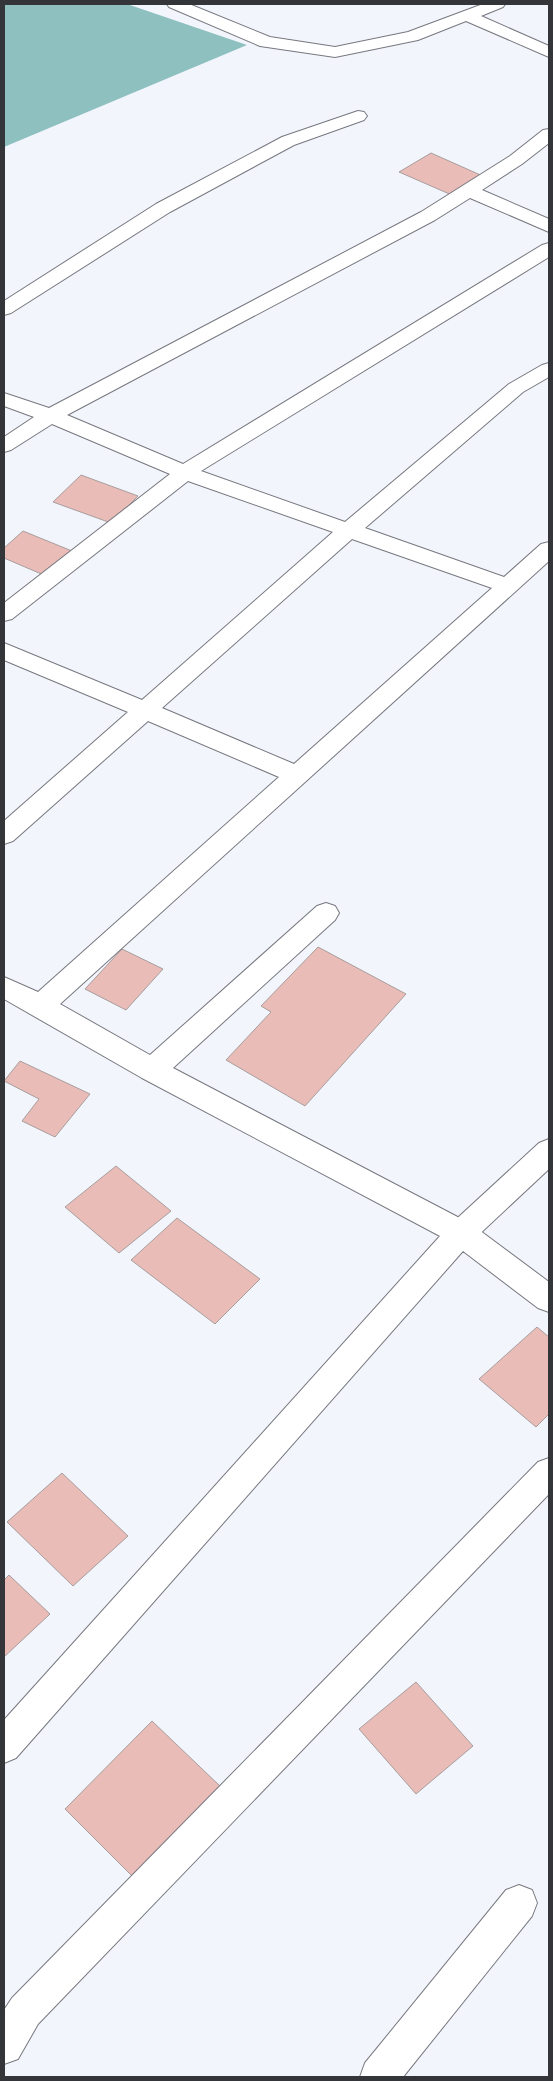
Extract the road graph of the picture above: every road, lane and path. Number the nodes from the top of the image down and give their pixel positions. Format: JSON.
{"nodes":[{"id":1,"x":175,"y":4,"type":"edge"},
{"id":2,"x":220,"y":4,"type":"edge"},
{"id":3,"x":497,"y":4,"type":"edge"},
{"id":4,"x":196,"y":13,"type":"junction"},
{"id":5,"x":466,"y":15,"type":"junction"},
{"id":6,"x":549,"y":52,"type":"edge"},
{"id":7,"x":358,"y":116,"type":"dead end"},
{"id":8,"x":549,"y":134,"type":"edge"},
{"id":9,"x":468,"y":190,"type":"junction"},
{"id":10,"x":549,"y":226,"type":"edge"},
{"id":11,"x":549,"y":249,"type":"edge"},
{"id":12,"x":4,"y":309,"type":"edge"},
{"id":13,"x":549,"y":369,"type":"edge"},
{"id":14,"x":4,"y":399,"type":"edge"},
{"id":15,"x":50,"y":416,"type":"junction"},
{"id":16,"x":4,"y":446,"type":"edge"},
{"id":17,"x":185,"y":473,"type":"junction"},
{"id":18,"x":349,"y":530,"type":"junction"},
{"id":19,"x":549,"y":549,"type":"edge"},
{"id":20,"x":508,"y":586,"type":"junction"},
{"id":21,"x":4,"y":614,"type":"edge"},
{"id":22,"x":4,"y":651,"type":"edge"},
{"id":23,"x":145,"y":711,"type":"junction"},
{"id":24,"x":298,"y":775,"type":"junction"},
{"id":25,"x":4,"y":835,"type":"edge"},
{"id":26,"x":326,"y":913,"type":"dead end"},
{"id":27,"x":6,"y":992,"type":"edge"},
{"id":28,"x":40,"y":1006,"type":"junction"},
{"id":29,"x":152,"y":1070,"type":"junction"},
{"id":30,"x":549,"y":1151,"type":"edge"},
{"id":31,"x":461,"y":1233,"type":"junction"},
{"id":32,"x":549,"y":1299,"type":"edge"},
{"id":33,"x":549,"y":1472,"type":"edge"},
{"id":34,"x":4,"y":1746,"type":"edge"},
{"id":35,"x":519,"y":1903,"type":"dead end"},
{"id":36,"x":4,"y":2045,"type":"edge"},
{"id":37,"x":379,"y":2077,"type":"edge"}],
"edges":[{"from":1,"to":4,"type":"street"},
{"from":2,"to":4,"type":"street"},
{"from":3,"to":5,"type":"street"},
{"from":4,"to":5,"type":"street"},
{"from":5,"to":6,"type":"street"},
{"from":7,"to":12,"type":"street"},
{"from":8,"to":9,"type":"street"},
{"from":9,"to":10,"type":"street"},
{"from":9,"to":15,"type":"street"},
{"from":11,"to":17,"type":"street"},
{"from":13,"to":18,"type":"street"},
{"from":14,"to":15,"type":"street"},
{"from":15,"to":16,"type":"street"},
{"from":15,"to":17,"type":"street"},
{"from":17,"to":18,"type":"street"},
{"from":17,"to":21,"type":"street"},
{"from":18,"to":20,"type":"street"},
{"from":18,"to":23,"type":"street"},
{"from":19,"to":20,"type":"street"},
{"from":20,"to":24,"type":"street"},
{"from":22,"to":23,"type":"street"},
{"from":23,"to":24,"type":"street"},
{"from":23,"to":25,"type":"street"},
{"from":24,"to":28,"type":"street"},
{"from":26,"to":29,"type":"street"},
{"from":27,"to":28,"type":"street"},
{"from":28,"to":29,"type":"street"},
{"from":29,"to":31,"type":"street"},
{"from":30,"to":31,"type":"street"},
{"from":31,"to":32,"type":"street"},
{"from":31,"to":34,"type":"street"},
{"from":33,"to":36,"type":"street"},
{"from":35,"to":37,"type":"street"}]}
